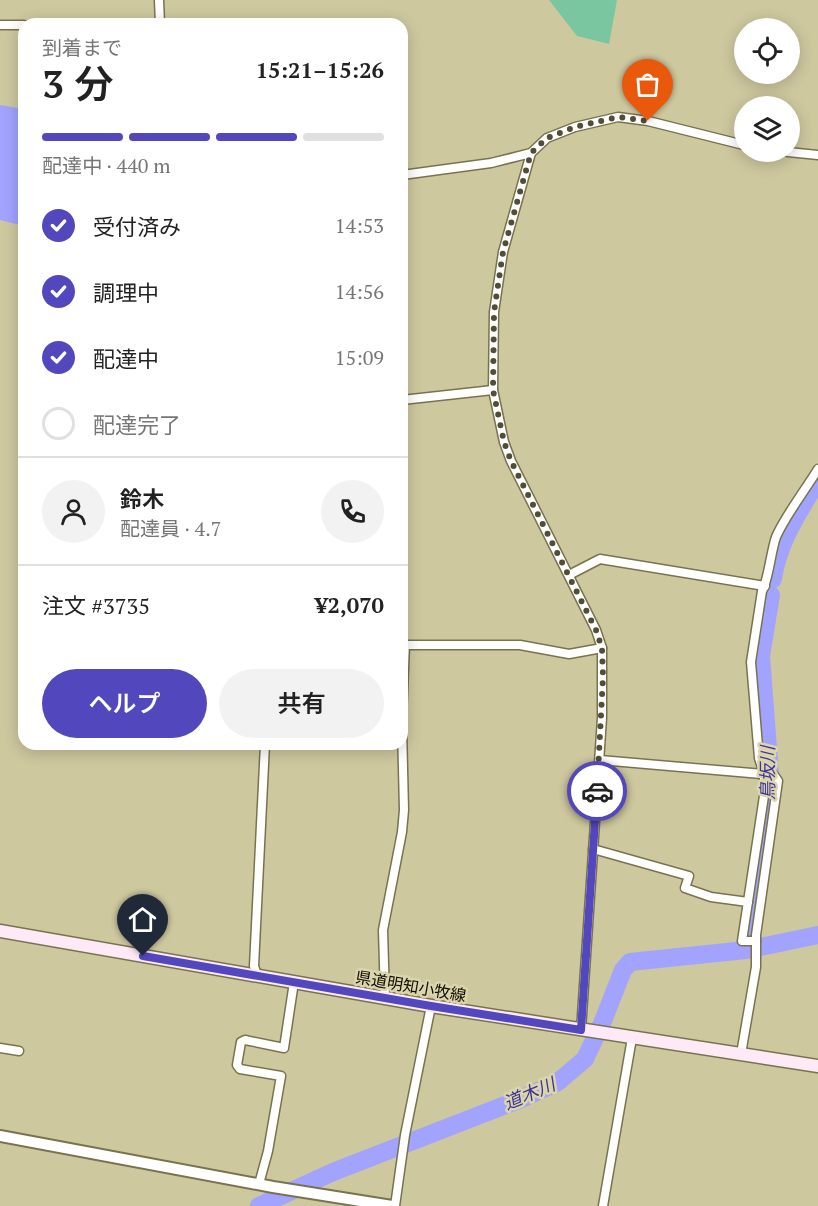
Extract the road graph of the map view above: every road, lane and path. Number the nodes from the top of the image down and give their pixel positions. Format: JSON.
{"nodes":[{"id":1,"x":159,"y":0,"type":"edge"},
{"id":2,"x":160,"y":18,"type":"edge"},
{"id":3,"x":0,"y":25,"type":"edge"},
{"id":4,"x":18,"y":25,"type":"edge"},
{"id":5,"x":734,"y":142,"type":"edge"},
{"id":6,"x":531,"y":153,"type":"junction"},
{"id":7,"x":800,"y":153,"type":"edge"},
{"id":8,"x":818,"y":155,"type":"edge"},
{"id":9,"x":408,"y":174,"type":"edge"},
{"id":10,"x":493,"y":390,"type":"junction"},
{"id":11,"x":408,"y":399,"type":"edge"},
{"id":12,"x":818,"y":469,"type":"edge"},
{"id":13,"x":569,"y":575,"type":"junction"},
{"id":14,"x":765,"y":586,"type":"junction"},
{"id":15,"x":408,"y":645,"type":"edge"},
{"id":16,"x":602,"y":648,"type":"junction"},
{"id":17,"x":265,"y":750,"type":"edge"},
{"id":18,"x":403,"y":750,"type":"edge"},
{"id":19,"x":600,"y":760,"type":"junction"},
{"id":20,"x":768,"y":775,"type":"junction"},
{"id":21,"x":593,"y":849,"type":"junction"},
{"id":22,"x":748,"y":902,"type":"junction"},
{"id":23,"x":0,"y":931,"type":"edge"},
{"id":24,"x":752,"y":942,"type":"junction"},
{"id":25,"x":257,"y":975,"type":"junction"},
{"id":26,"x":294,"y":982,"type":"junction"},
{"id":27,"x":385,"y":998,"type":"junction"},
{"id":28,"x":431,"y":1006,"type":"junction"},
{"id":29,"x":592,"y":1032,"type":"junction"},
{"id":30,"x":632,"y":1038,"type":"junction"},
{"id":31,"x":0,"y":1048,"type":"edge"},
{"id":32,"x":19,"y":1051,"type":"dead end"},
{"id":33,"x":741,"y":1054,"type":"junction"},
{"id":34,"x":818,"y":1066,"type":"edge"},
{"id":35,"x":0,"y":1136,"type":"edge"},
{"id":36,"x":260,"y":1184,"type":"junction"},
{"id":37,"x":393,"y":1206,"type":"edge"},
{"id":38,"x":603,"y":1206,"type":"edge"}],
"edges":[{"from":1,"to":2,"type":"street"},
{"from":3,"to":4,"type":"street"},
{"from":5,"to":6,"type":"street"},
{"from":6,"to":9,"type":"street"},
{"from":6,"to":10,"type":"street"},
{"from":7,"to":8,"type":"street"},
{"from":10,"to":11,"type":"street"},
{"from":10,"to":13,"type":"street"},
{"from":12,"to":14,"type":"street"},
{"from":13,"to":14,"type":"street"},
{"from":13,"to":16,"type":"street"},
{"from":14,"to":20,"type":"street"},
{"from":15,"to":16,"type":"street"},
{"from":16,"to":19,"type":"street"},
{"from":17,"to":25,"type":"street"},
{"from":18,"to":27,"type":"street"},
{"from":19,"to":20,"type":"street"},
{"from":19,"to":21,"type":"street"},
{"from":20,"to":22,"type":"street"},
{"from":20,"to":24,"type":"street"},
{"from":21,"to":22,"type":"street"},
{"from":21,"to":29,"type":"street"},
{"from":22,"to":24,"type":"street"},
{"from":23,"to":25,"type":"main road","name":"県道明知小牧線"},
{"from":24,"to":33,"type":"street"},
{"from":25,"to":26,"type":"main road","name":"県道明知小牧線"},
{"from":26,"to":27,"type":"main road","name":"県道明知小牧線"},
{"from":26,"to":36,"type":"street"},
{"from":27,"to":28,"type":"main road","name":"県道明知小牧線"},
{"from":28,"to":29,"type":"main road","name":"県道明知小牧線"},
{"from":28,"to":37,"type":"street"},
{"from":29,"to":30,"type":"main road","name":"県道明知小牧線"},
{"from":30,"to":33,"type":"main road","name":"県道明知小牧線"},
{"from":30,"to":38,"type":"street"},
{"from":31,"to":32,"type":"street"},
{"from":33,"to":34,"type":"main road","name":"県道明知小牧線"},
{"from":35,"to":36,"type":"street"},
{"from":36,"to":37,"type":"street"}]}
